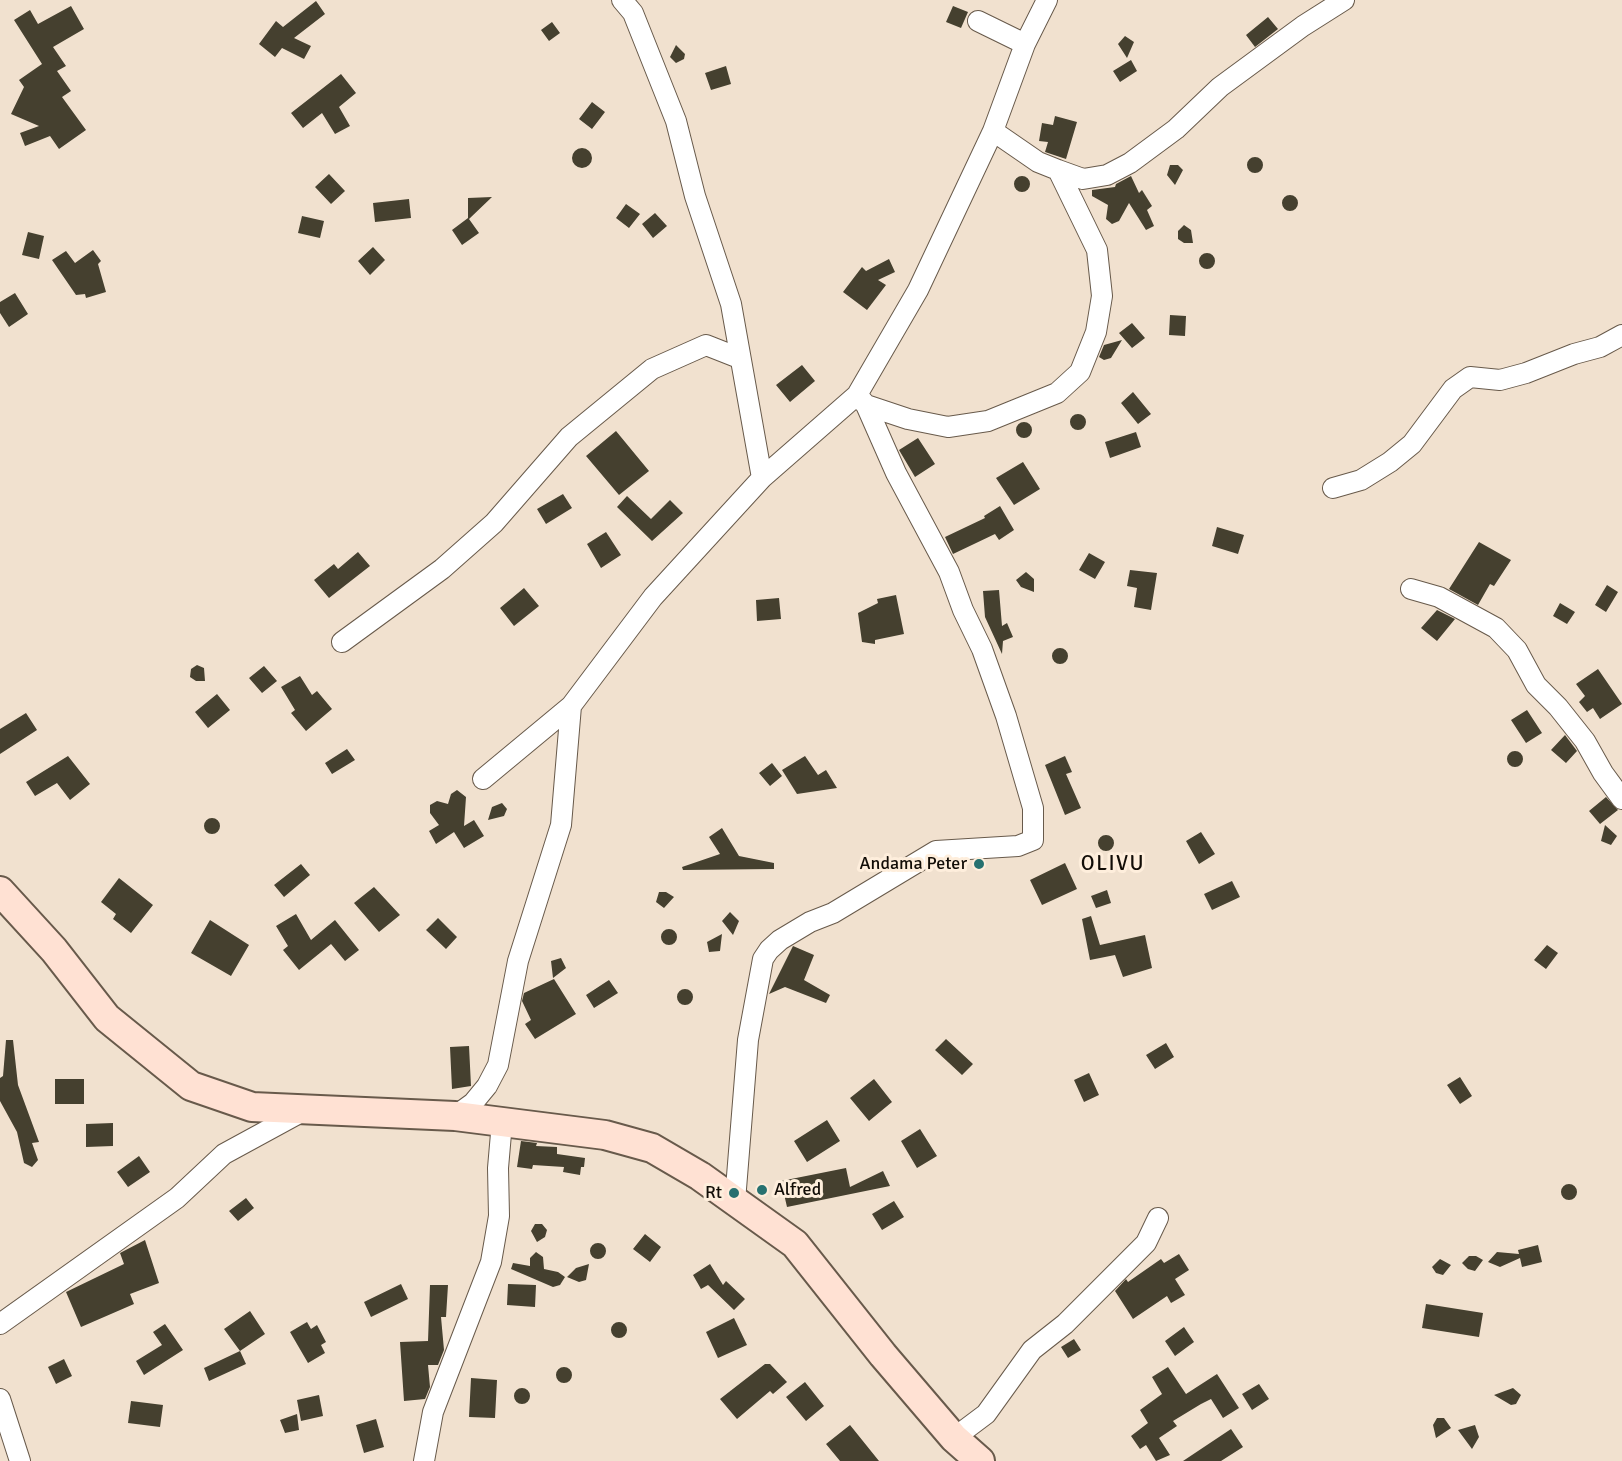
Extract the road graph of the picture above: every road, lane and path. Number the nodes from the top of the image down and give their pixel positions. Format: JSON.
{"nodes":[{"id":1,"x":1047,"y":0,"type":"edge"},
{"id":2,"x":1344,"y":0,"type":"edge"},
{"id":3,"x":633,"y":4,"type":"edge"},
{"id":4,"x":978,"y":21,"type":"dead end"},
{"id":5,"x":1025,"y":44,"type":"junction"},
{"id":6,"x":993,"y":131,"type":"junction"},
{"id":7,"x":1058,"y":170,"type":"junction"},
{"id":8,"x":1622,"y":335,"type":"edge"},
{"id":9,"x":739,"y":358,"type":"junction"},
{"id":10,"x":861,"y":400,"type":"junction"},
{"id":11,"x":762,"y":478,"type":"junction"},
{"id":12,"x":1333,"y":488,"type":"dead end"},
{"id":13,"x":1411,"y":589,"type":"dead end"},
{"id":14,"x":342,"y":642,"type":"dead end"},
{"id":15,"x":572,"y":706,"type":"junction"},
{"id":16,"x":483,"y":779,"type":"dead end"},
{"id":17,"x":1622,"y":799,"type":"edge"},
{"id":18,"x":0,"y":891,"type":"edge"},
{"id":19,"x":306,"y":1109,"type":"junction"},
{"id":20,"x":455,"y":1116,"type":"junction"},
{"id":21,"x":502,"y":1122,"type":"junction"},
{"id":22,"x":735,"y":1201,"type":"junction"},
{"id":23,"x":1158,"y":1218,"type":"dead end"},
{"id":24,"x":0,"y":1324,"type":"edge"},
{"id":25,"x":0,"y":1399,"type":"edge"},
{"id":26,"x":954,"y":1438,"type":"junction"},
{"id":27,"x":20,"y":1461,"type":"edge"},
{"id":28,"x":424,"y":1461,"type":"edge"},
{"id":29,"x":980,"y":1461,"type":"edge"}],
"edges":[{"from":1,"to":5,"type":"street"},
{"from":2,"to":7,"type":"street"},
{"from":3,"to":9,"type":"street"},
{"from":4,"to":5,"type":"street"},
{"from":5,"to":6,"type":"street"},
{"from":6,"to":7,"type":"street"},
{"from":6,"to":10,"type":"street"},
{"from":7,"to":10,"type":"street"},
{"from":8,"to":12,"type":"street"},
{"from":9,"to":11,"type":"street"},
{"from":9,"to":14,"type":"street"},
{"from":10,"to":11,"type":"street"},
{"from":10,"to":22,"type":"street"},
{"from":11,"to":15,"type":"street"},
{"from":13,"to":17,"type":"street"},
{"from":15,"to":16,"type":"street"},
{"from":15,"to":20,"type":"street"},
{"from":18,"to":19,"type":"street"},
{"from":19,"to":20,"type":"street"},
{"from":19,"to":24,"type":"street"},
{"from":20,"to":21,"type":"street"},
{"from":21,"to":22,"type":"street"},
{"from":21,"to":28,"type":"street"},
{"from":22,"to":26,"type":"street"},
{"from":23,"to":26,"type":"street"},
{"from":25,"to":27,"type":"street"},
{"from":26,"to":29,"type":"street"}]}
